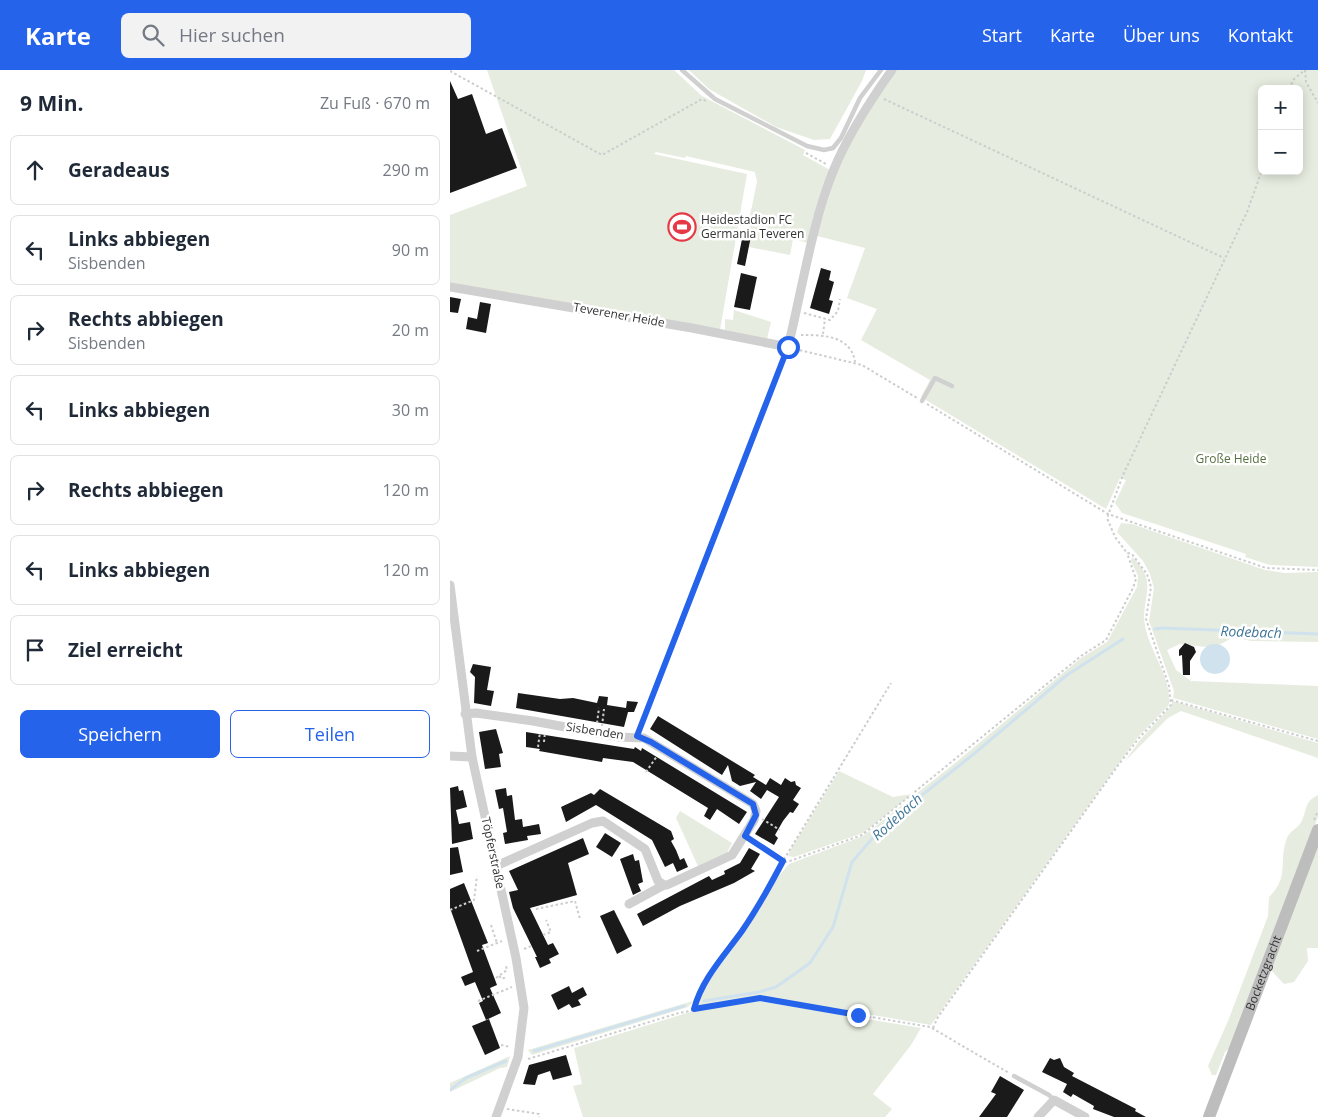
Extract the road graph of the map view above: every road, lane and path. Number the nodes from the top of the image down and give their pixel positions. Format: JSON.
{"nodes":[{"id":1,"x":682,"y":70,"type":"edge"},
{"id":2,"x":881,"y":70,"type":"edge"},
{"id":3,"x":892,"y":70,"type":"edge"},
{"id":4,"x":1305,"y":70,"type":"edge"},
{"id":5,"x":450,"y":71,"type":"edge"},
{"id":6,"x":1291,"y":85,"type":"edge"},
{"id":7,"x":875,"y":94,"type":"junction"},
{"id":8,"x":1318,"y":103,"type":"edge"},
{"id":9,"x":711,"y":104,"type":"dead end"},
{"id":10,"x":802,"y":151,"type":"dead end"},
{"id":11,"x":834,"y":169,"type":"junction"},
{"id":12,"x":1260,"y":175,"type":"edge"},
{"id":13,"x":1224,"y":258,"type":"junction"},
{"id":14,"x":450,"y":288,"type":"edge"},
{"id":15,"x":840,"y":299,"type":"dead end"},
{"id":16,"x":797,"y":310,"type":"junction"},
{"id":17,"x":826,"y":319,"type":"junction"},
{"id":18,"x":791,"y":335,"type":"junction"},
{"id":19,"x":823,"y":335,"type":"junction"},
{"id":20,"x":788,"y":347,"type":"junction"},
{"id":21,"x":855,"y":362,"type":"junction"},
{"id":22,"x":952,"y":386,"type":"dead end"},
{"id":23,"x":922,"y":401,"type":"junction"},
{"id":24,"x":1108,"y":514,"type":"junction"},
{"id":25,"x":1127,"y":552,"type":"junction"},
{"id":26,"x":1318,"y":570,"type":"edge"},
{"id":27,"x":450,"y":585,"type":"edge"},
{"id":28,"x":891,"y":683,"type":"dead end"},
{"id":29,"x":1172,"y":700,"type":"junction"},
{"id":30,"x":599,"y":708,"type":"dead end"},
{"id":31,"x":604,"y":709,"type":"dead end"},
{"id":32,"x":465,"y":714,"type":"junction"},
{"id":33,"x":542,"y":722,"type":"junction"},
{"id":34,"x":598,"y":733,"type":"junction"},
{"id":35,"x":637,"y":736,"type":"junction"},
{"id":36,"x":1318,"y":741,"type":"edge"},
{"id":37,"x":538,"y":747,"type":"dead end"},
{"id":38,"x":662,"y":748,"type":"junction"},
{"id":39,"x":450,"y":756,"type":"edge"},
{"id":40,"x":472,"y":757,"type":"junction"},
{"id":41,"x":646,"y":772,"type":"dead end"},
{"id":42,"x":756,"y":815,"type":"junction"},
{"id":43,"x":780,"y":830,"type":"dead end"},
{"id":44,"x":1318,"y":830,"type":"edge"},
{"id":45,"x":745,"y":836,"type":"junction"},
{"id":46,"x":783,"y":861,"type":"junction"},
{"id":47,"x":496,"y":866,"type":"junction"},
{"id":48,"x":477,"y":876,"type":"dead end"},
{"id":49,"x":664,"y":885,"type":"junction"},
{"id":50,"x":629,"y":904,"type":"dead end"},
{"id":51,"x":536,"y":909,"type":"dead end"},
{"id":52,"x":450,"y":910,"type":"edge"},
{"id":53,"x":580,"y":919,"type":"dead end"},
{"id":54,"x":546,"y":920,"type":"dead end"},
{"id":55,"x":491,"y":925,"type":"dead end"},
{"id":56,"x":543,"y":935,"type":"dead end"},
{"id":57,"x":512,"y":937,"type":"junction"},
{"id":58,"x":498,"y":943,"type":"junction"},
{"id":59,"x":477,"y":950,"type":"dead end"},
{"id":60,"x":506,"y":966,"type":"dead end"},
{"id":61,"x":499,"y":976,"type":"junction"},
{"id":62,"x":506,"y":977,"type":"dead end"},
{"id":63,"x":496,"y":978,"type":"dead end"},
{"id":64,"x":521,"y":983,"type":"junction"},
{"id":65,"x":478,"y":1001,"type":"dead end"},
{"id":66,"x":694,"y":1009,"type":"junction"},
{"id":67,"x":933,"y":1028,"type":"junction"},
{"id":68,"x":518,"y":1057,"type":"junction"},
{"id":69,"x":1014,"y":1076,"type":"joint"},
{"id":70,"x":1054,"y":1100,"type":"junction"},
{"id":71,"x":497,"y":1112,"type":"edge"},
{"id":72,"x":539,"y":1117,"type":"edge"},
{"id":73,"x":1038,"y":1117,"type":"edge"},
{"id":74,"x":1085,"y":1117,"type":"edge"},
{"id":75,"x":1209,"y":1117,"type":"edge"}],
"edges":[{"from":1,"to":2,"type":"lane"},
{"from":3,"to":7,"type":"street"},
{"from":4,"to":6,"type":"path"},
{"from":4,"to":8,"type":"path"},
{"from":5,"to":9,"type":"path"},
{"from":7,"to":11,"type":"street"},
{"from":7,"to":13,"type":"path"},
{"from":10,"to":11,"type":"path"},
{"from":11,"to":16,"type":"street"},
{"from":12,"to":13,"type":"path"},
{"from":13,"to":24,"type":"path"},
{"from":14,"to":20,"type":"street","name":"Teverener Heide"},
{"from":15,"to":17,"type":"path"},
{"from":16,"to":17,"type":"path"},
{"from":16,"to":18,"type":"street"},
{"from":17,"to":19,"type":"path"},
{"from":18,"to":19,"type":"path"},
{"from":18,"to":20,"type":"street"},
{"from":19,"to":21,"type":"path"},
{"from":20,"to":21,"type":"path"},
{"from":20,"to":35,"type":"path"},
{"from":21,"to":23,"type":"path"},
{"from":22,"to":23,"type":"lane"},
{"from":23,"to":24,"type":"path"},
{"from":24,"to":25,"type":"path"},
{"from":24,"to":26,"type":"path"},
{"from":25,"to":29,"type":"path"},
{"from":25,"to":46,"type":"path"},
{"from":27,"to":32,"type":"street","name":"Töpferstraße"},
{"from":28,"to":46,"type":"path"},
{"from":29,"to":36,"type":"path"},
{"from":29,"to":67,"type":"path"},
{"from":30,"to":34,"type":"path"},
{"from":31,"to":34,"type":"path"},
{"from":32,"to":33,"type":"street","name":"Sisbenden"},
{"from":32,"to":40,"type":"street","name":"Töpferstraße"},
{"from":33,"to":34,"type":"street","name":"Sisbenden"},
{"from":33,"to":37,"type":"path"},
{"from":34,"to":35,"type":"street","name":"Sisbenden"},
{"from":35,"to":38,"type":"street","name":"Sisbenden"},
{"from":38,"to":41,"type":"path"},
{"from":38,"to":42,"type":"street","name":"Sisbenden"},
{"from":39,"to":40,"type":"street"},
{"from":40,"to":47,"type":"street","name":"Töpferstraße"},
{"from":42,"to":43,"type":"path"},
{"from":42,"to":45,"type":"street"},
{"from":44,"to":75,"type":"street","name":"Bocketzgracht"},
{"from":45,"to":46,"type":"path"},
{"from":45,"to":49,"type":"street"},
{"from":46,"to":66,"type":"path"},
{"from":47,"to":49,"type":"street"},
{"from":47,"to":57,"type":"street","name":"Töpferstraße"},
{"from":48,"to":52,"type":"path"},
{"from":49,"to":50,"type":"street"},
{"from":51,"to":53,"type":"path"},
{"from":54,"to":56,"type":"path"},
{"from":55,"to":58,"type":"path"},
{"from":57,"to":58,"type":"path"},
{"from":57,"to":64,"type":"street","name":"Töpferstraße"},
{"from":58,"to":59,"type":"path"},
{"from":60,"to":61,"type":"path"},
{"from":61,"to":62,"type":"path"},
{"from":61,"to":63,"type":"path"},
{"from":64,"to":65,"type":"path"},
{"from":64,"to":68,"type":"street","name":"Töpferstraße"},
{"from":66,"to":67,"type":"path"},
{"from":66,"to":68,"type":"path"},
{"from":67,"to":69,"type":"path"},
{"from":68,"to":71,"type":"street","name":"Töpferstraße"},
{"from":69,"to":70,"type":"lane"},
{"from":70,"to":73,"type":"street"},
{"from":70,"to":74,"type":"street"},
{"from":71,"to":72,"type":"path"}]}
